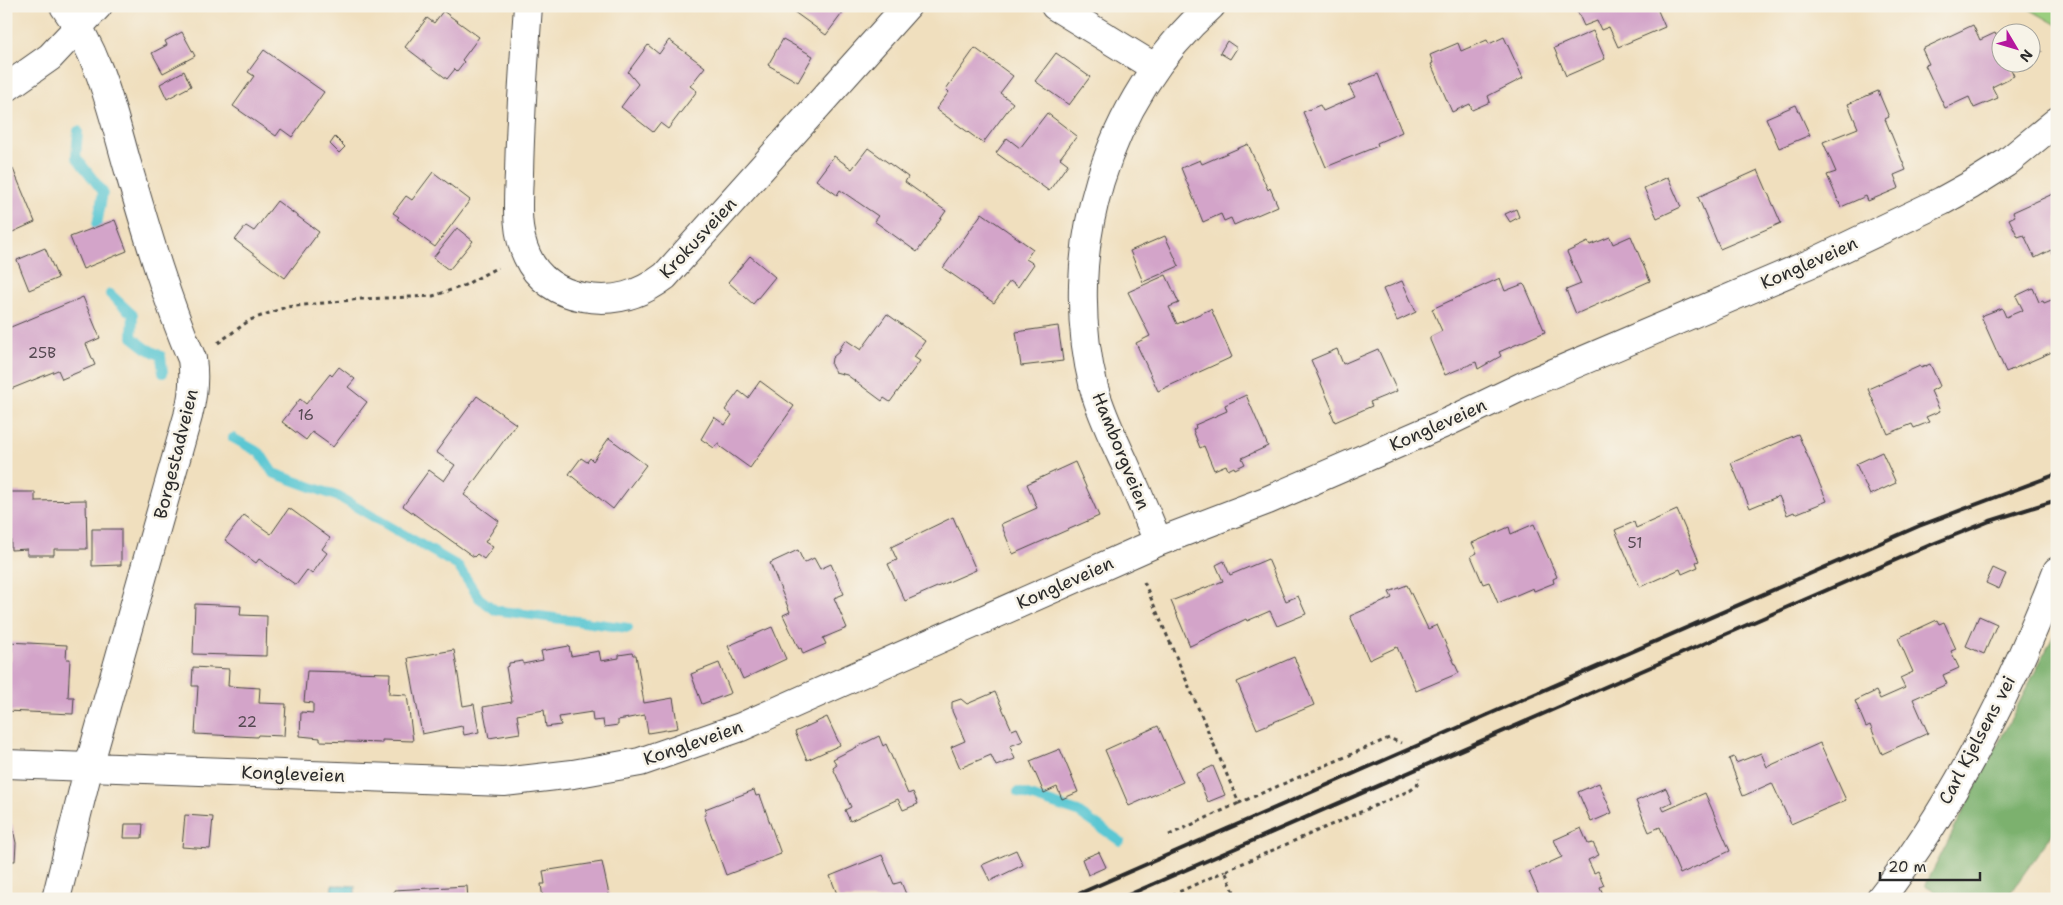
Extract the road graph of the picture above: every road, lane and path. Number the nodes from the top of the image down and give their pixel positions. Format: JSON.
{"nodes":[{"id":1,"x":98,"y":6,"type":"edge"},
{"id":2,"x":528,"y":6,"type":"edge"},
{"id":3,"x":907,"y":6,"type":"edge"},
{"id":4,"x":1055,"y":6,"type":"edge"},
{"id":5,"x":1211,"y":6,"type":"edge"},
{"id":6,"x":72,"y":17,"type":"edge"},
{"id":7,"x":1154,"y":67,"type":"junction"},
{"id":8,"x":6,"y":88,"type":"edge"},
{"id":9,"x":2057,"y":121,"type":"edge"},
{"id":10,"x":522,"y":246,"type":"junction"},
{"id":11,"x":192,"y":359,"type":"junction"},
{"id":12,"x":1158,"y":542,"type":"junction"},
{"id":13,"x":2057,"y":571,"type":"edge"},
{"id":14,"x":1143,"y":579,"type":"dead end"},
{"id":15,"x":1401,"y":743,"type":"dead end"},
{"id":16,"x":6,"y":764,"type":"edge"},
{"id":17,"x":89,"y":766,"type":"junction"},
{"id":18,"x":1419,"y":778,"type":"dead end"},
{"id":19,"x":1239,"y":803,"type":"junction"},
{"id":20,"x":1169,"y":835,"type":"dead end"},
{"id":21,"x":1225,"y":871,"type":"junction"},
{"id":22,"x":1172,"y":895,"type":"dead end"},
{"id":23,"x":56,"y":899,"type":"edge"},
{"id":24,"x":1237,"y":899,"type":"edge"},
{"id":25,"x":1880,"y":899,"type":"edge"}],
"edges":[{"from":1,"to":6,"type":"street"},
{"from":2,"to":10,"type":"street","name":"Krokusveien"},
{"from":3,"to":10,"type":"street","name":"Krokusveien"},
{"from":4,"to":7,"type":"street"},
{"from":5,"to":7,"type":"street","name":"Hamborgveien"},
{"from":6,"to":8,"type":"street"},
{"from":6,"to":11,"type":"street","name":"Borgestadveien"},
{"from":7,"to":12,"type":"street","name":"Hamborgveien"},
{"from":9,"to":12,"type":"street","name":"Kongleveien"},
{"from":10,"to":11,"type":"path"},
{"from":11,"to":17,"type":"street","name":"Borgestadveien"},
{"from":12,"to":17,"type":"street","name":"Kongleveien"},
{"from":13,"to":25,"type":"street","name":"Carl Kjelsens vei"},
{"from":14,"to":19,"type":"path"},
{"from":15,"to":19,"type":"path"},
{"from":16,"to":17,"type":"street","name":"Kongleveien"},
{"from":17,"to":23,"type":"street","name":"Borgestadveien"},
{"from":18,"to":21,"type":"path"},
{"from":19,"to":20,"type":"path"},
{"from":21,"to":22,"type":"path"},
{"from":21,"to":24,"type":"path"}]}
